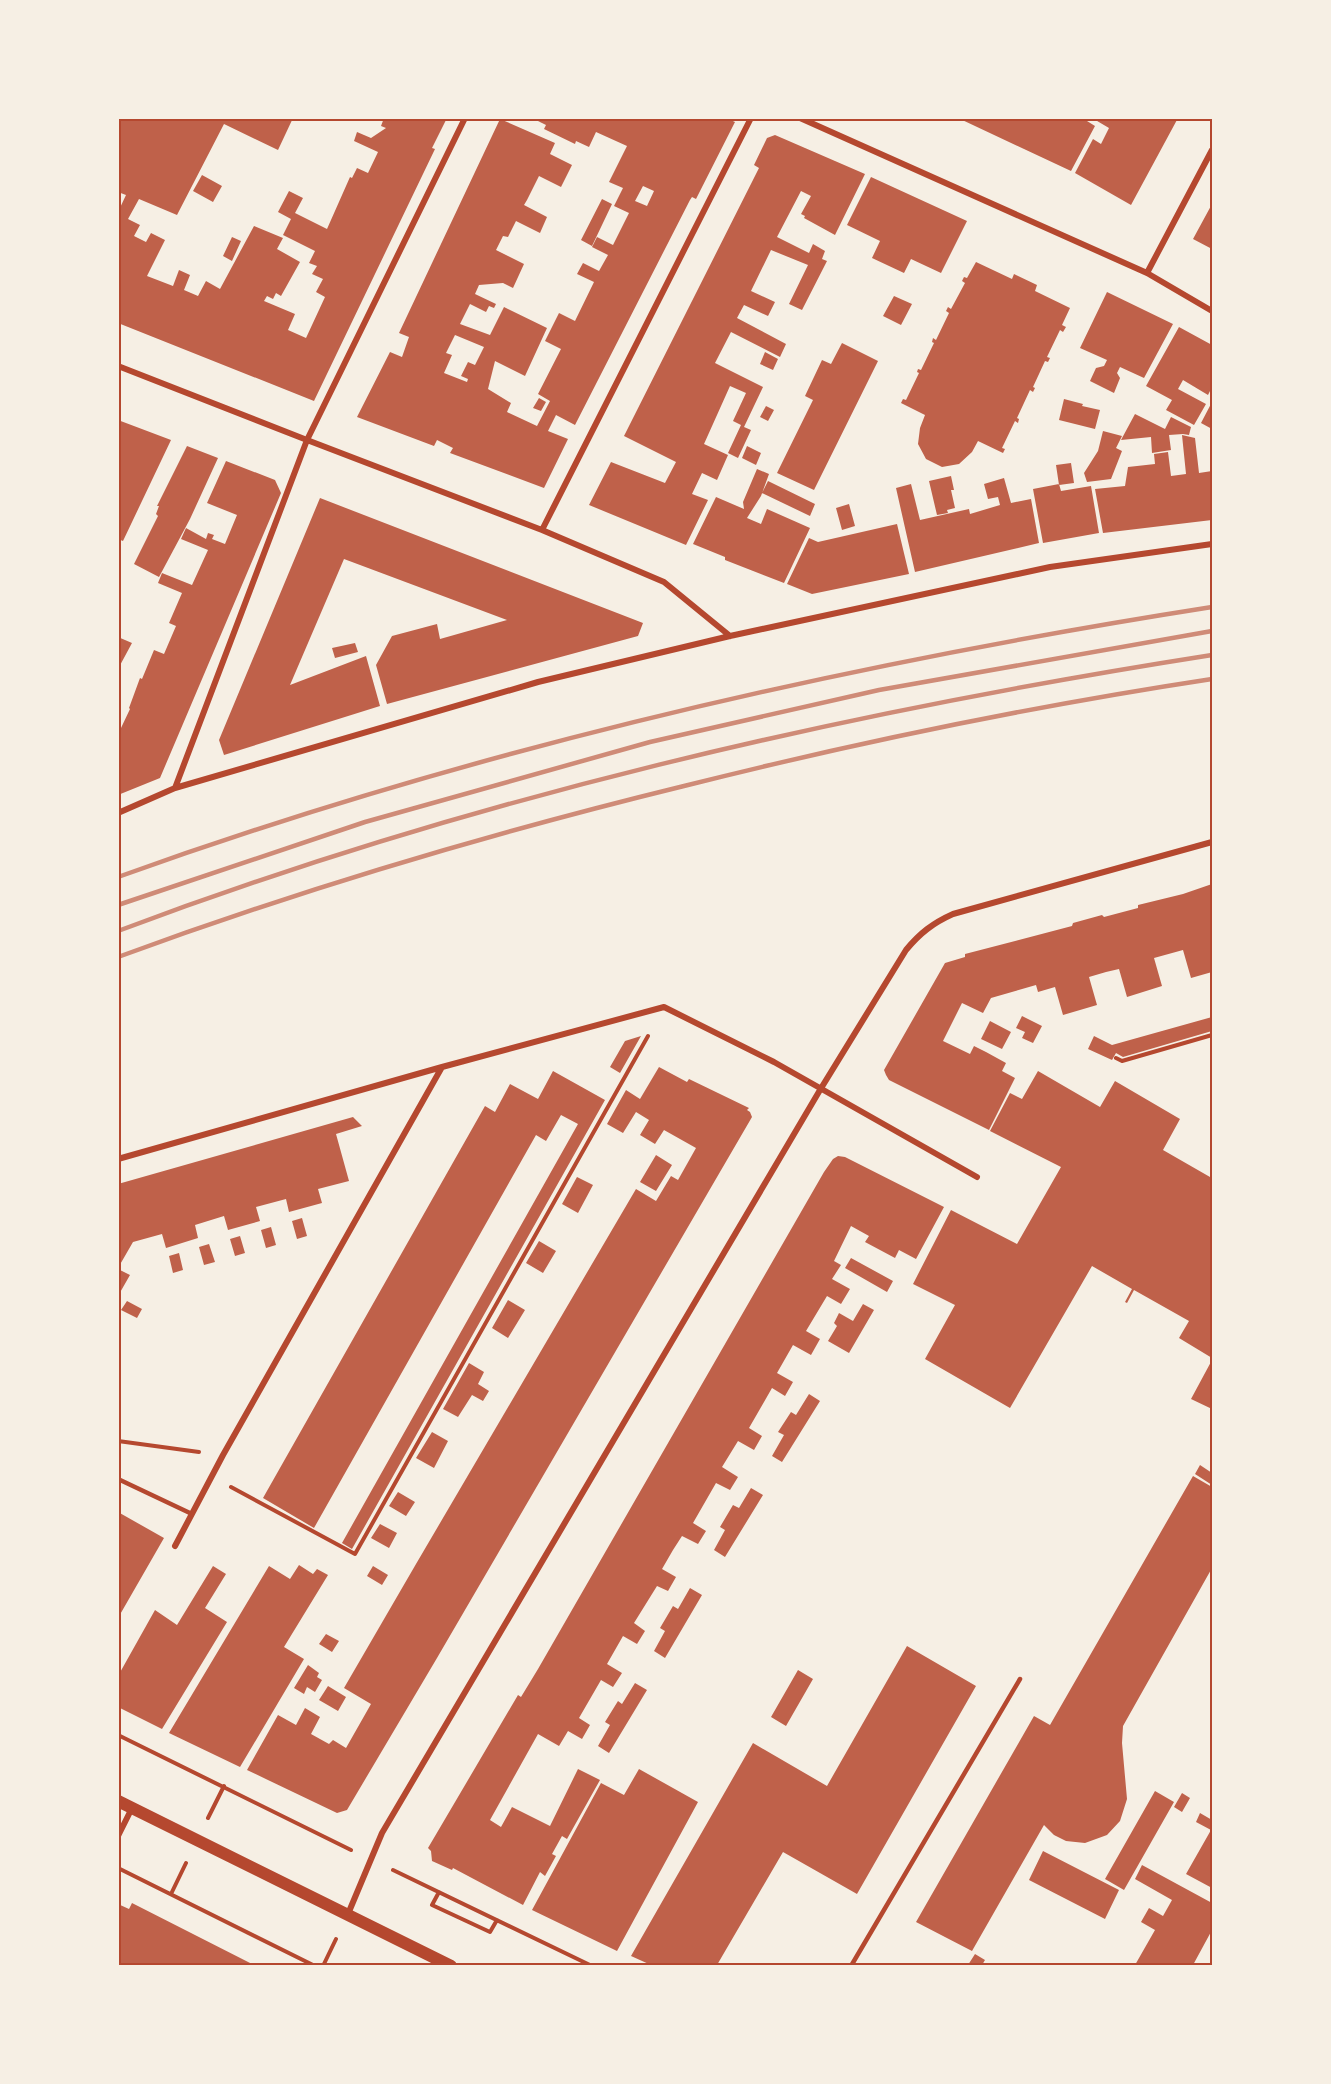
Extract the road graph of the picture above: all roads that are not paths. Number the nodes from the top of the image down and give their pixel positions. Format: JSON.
{"nodes":[{"id":1,"x":465,"y":118,"type":"edge"},
{"id":2,"x":751,"y":118,"type":"edge"},
{"id":3,"x":800,"y":118,"type":"edge"},
{"id":4,"x":1212,"y":150,"type":"edge"},
{"id":5,"x":1147,"y":273,"type":"junction"},
{"id":6,"x":1212,"y":311,"type":"edge"},
{"id":7,"x":118,"y":366,"type":"edge"},
{"id":8,"x":307,"y":440,"type":"junction"},
{"id":9,"x":542,"y":530,"type":"junction"},
{"id":10,"x":1212,"y":544,"type":"edge"},
{"id":11,"x":730,"y":636,"type":"junction"},
{"id":12,"x":175,"y":788,"type":"junction"},
{"id":13,"x":118,"y":813,"type":"edge"},
{"id":14,"x":1212,"y":842,"type":"edge"},
{"id":15,"x":442,"y":1067,"type":"junction"},
{"id":16,"x":820,"y":1090,"type":"junction"},
{"id":17,"x":118,"y":1159,"type":"edge"},
{"id":18,"x":977,"y":1178,"type":"dead end"},
{"id":19,"x":118,"y":1479,"type":"edge"},
{"id":20,"x":192,"y":1514,"type":"junction"},
{"id":21,"x":175,"y":1546,"type":"dead end"},
{"id":22,"x":1020,"y":1678,"type":"dead end"},
{"id":23,"x":118,"y":1802,"type":"edge"},
{"id":24,"x":132,"y":1808,"type":"junction"},
{"id":25,"x":118,"y":1836,"type":"edge"},
{"id":26,"x":348,"y":1914,"type":"junction"},
{"id":27,"x":451,"y":1965,"type":"edge"},
{"id":28,"x":851,"y":1965,"type":"edge"}],
"edges":[{"from":1,"to":8,"type":"street"},
{"from":2,"to":9,"type":"street"},
{"from":3,"to":5,"type":"street"},
{"from":4,"to":5,"type":"street"},
{"from":5,"to":6,"type":"street"},
{"from":7,"to":8,"type":"street"},
{"from":8,"to":9,"type":"street"},
{"from":8,"to":12,"type":"street"},
{"from":9,"to":11,"type":"street"},
{"from":10,"to":11,"type":"street"},
{"from":11,"to":12,"type":"street"},
{"from":12,"to":13,"type":"street"},
{"from":14,"to":16,"type":"street"},
{"from":15,"to":16,"type":"street"},
{"from":15,"to":17,"type":"street"},
{"from":15,"to":20,"type":"street"},
{"from":16,"to":18,"type":"street"},
{"from":16,"to":26,"type":"street"},
{"from":19,"to":20,"type":"lane"},
{"from":20,"to":21,"type":"street"},
{"from":22,"to":28,"type":"lane"},
{"from":23,"to":24,"type":"main road"},
{"from":24,"to":25,"type":"street"},
{"from":24,"to":26,"type":"main road"},
{"from":26,"to":27,"type":"main road"}]}
